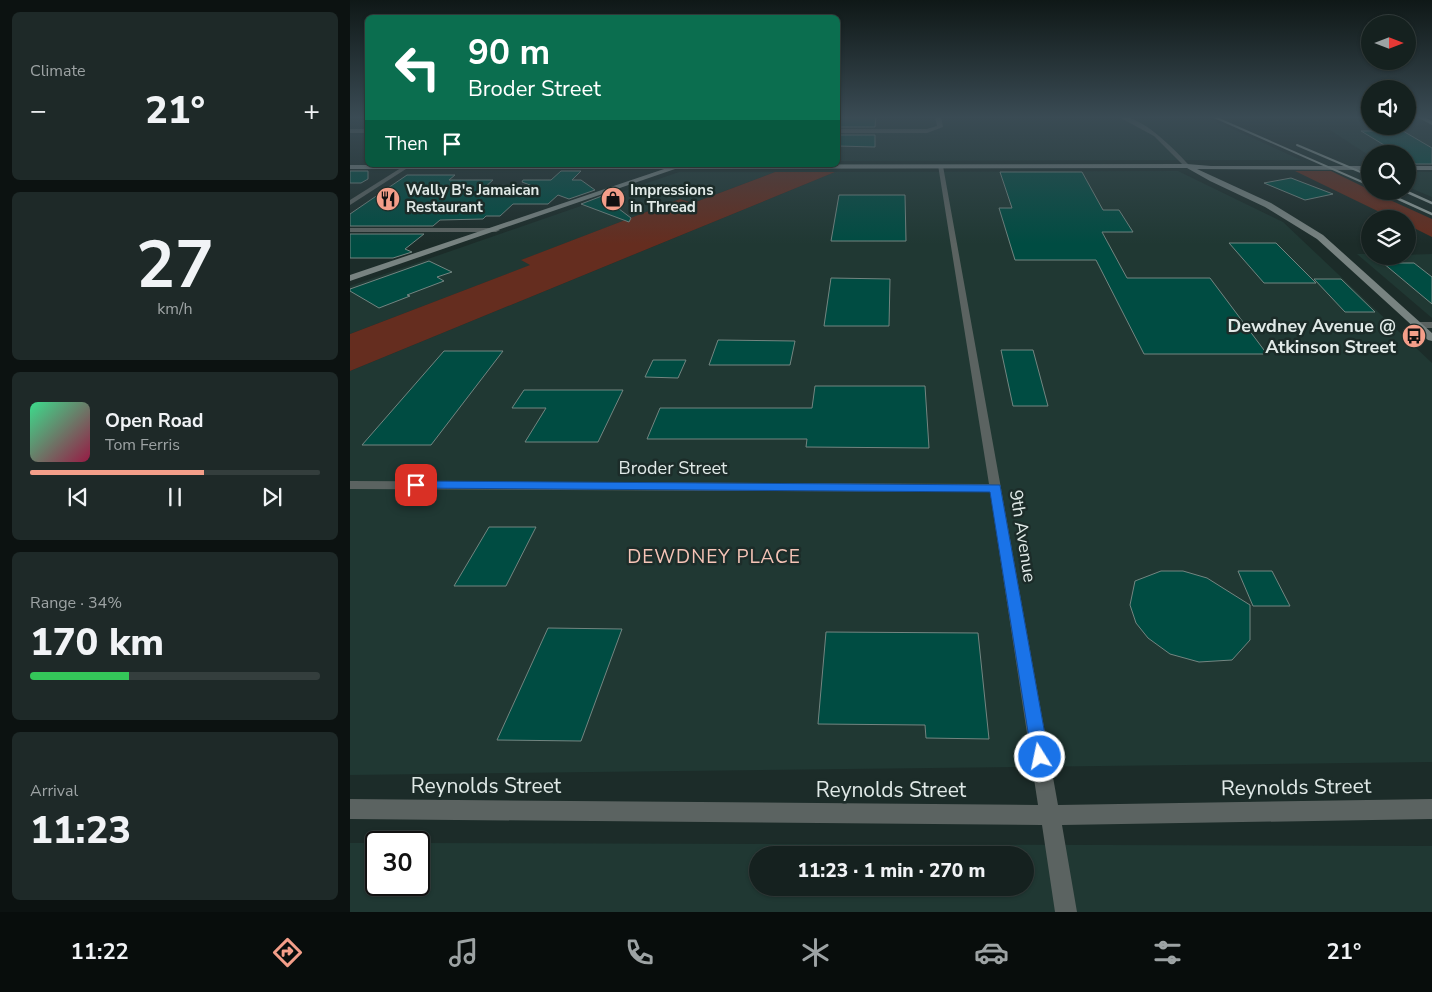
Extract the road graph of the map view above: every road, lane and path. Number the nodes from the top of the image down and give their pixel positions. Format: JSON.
{"nodes":[{"id":1,"x":1180,"y":159,"type":"edge"},
{"id":2,"x":1361,"y":163,"type":"edge"},
{"id":3,"x":1416,"y":163,"type":"edge"},
{"id":4,"x":1432,"y":163,"type":"edge"},
{"id":5,"x":840,"y":166,"type":"edge"},
{"id":6,"x":940,"y":166,"type":"junction"},
{"id":7,"x":1187,"y":166,"type":"junction"},
{"id":8,"x":350,"y":167,"type":"edge"},
{"id":9,"x":365,"y":167,"type":"edge"},
{"id":10,"x":405,"y":167,"type":"edge"},
{"id":11,"x":672,"y":167,"type":"edge"},
{"id":12,"x":1361,"y":168,"type":"edge"},
{"id":13,"x":1416,"y":168,"type":"edge"},
{"id":14,"x":1432,"y":168,"type":"edge"},
{"id":15,"x":350,"y":203,"type":"edge"},
{"id":16,"x":350,"y":230,"type":"edge"},
{"id":17,"x":496,"y":230,"type":"junction"},
{"id":18,"x":350,"y":278,"type":"edge"},
{"id":19,"x":1418,"y":325,"type":"junction"},
{"id":20,"x":1432,"y":325,"type":"edge"},
{"id":21,"x":1432,"y":338,"type":"edge"},
{"id":22,"x":350,"y":485,"type":"edge"},
{"id":23,"x":996,"y":488,"type":"junction"},
{"id":24,"x":350,"y":809,"type":"edge"},
{"id":25,"x":1432,"y":809,"type":"edge"},
{"id":26,"x":1050,"y":815,"type":"junction"},
{"id":27,"x":1066,"y":912,"type":"edge"}],
"edges":[{"from":1,"to":7,"type":"street"},
{"from":2,"to":7,"type":"main road"},
{"from":3,"to":4,"type":"main road"},
{"from":5,"to":6,"type":"main road"},
{"from":6,"to":7,"type":"main road"},
{"from":6,"to":23,"type":"street","name":"9th Avenue"},
{"from":7,"to":12,"type":"main road"},
{"from":7,"to":19,"type":"main road"},
{"from":8,"to":9,"type":"main road"},
{"from":10,"to":15,"type":"street"},
{"from":11,"to":17,"type":"main road"},
{"from":13,"to":14,"type":"main road"},
{"from":16,"to":17,"type":"street"},
{"from":17,"to":18,"type":"main road"},
{"from":19,"to":20,"type":"street"},
{"from":19,"to":21,"type":"main road"},
{"from":22,"to":23,"type":"street","name":"Broder Street"},
{"from":23,"to":26,"type":"street","name":"9th Avenue"},
{"from":24,"to":26,"type":"street","name":"Reynolds Street"},
{"from":25,"to":26,"type":"street","name":"Reynolds Street"},
{"from":26,"to":27,"type":"street","name":"9th Avenue"}]}
